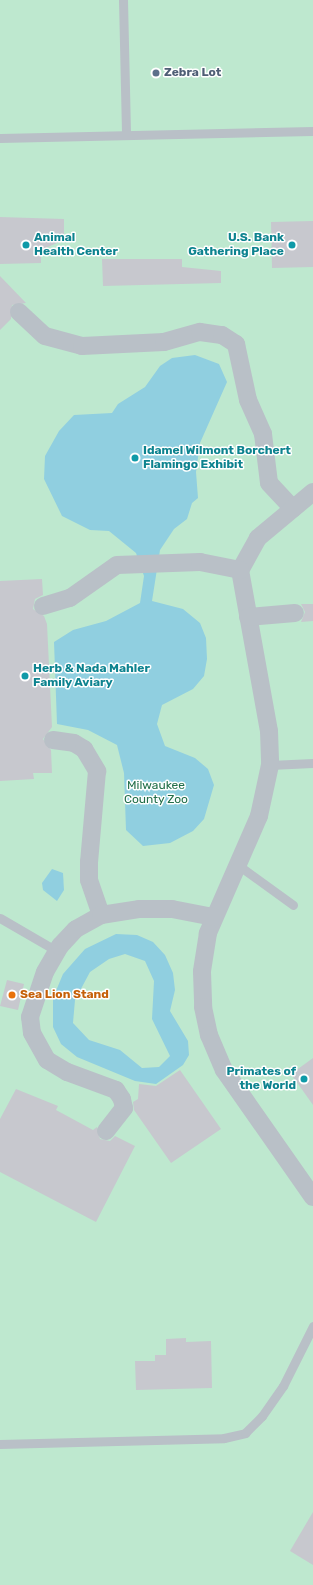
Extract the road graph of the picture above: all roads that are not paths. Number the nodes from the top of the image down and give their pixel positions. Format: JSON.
{"nodes":[{"id":1,"x":123,"y":0,"type":"edge"},
{"id":2,"x":313,"y":131,"type":"edge"},
{"id":3,"x":126,"y":135,"type":"junction"},
{"id":4,"x":0,"y":138,"type":"edge"},
{"id":5,"x":19,"y":312,"type":"dead end"},
{"id":6,"x":313,"y":492,"type":"edge"},
{"id":7,"x":293,"y":509,"type":"junction"},
{"id":8,"x":240,"y":570,"type":"junction"},
{"id":9,"x":43,"y":606,"type":"dead end"},
{"id":10,"x":295,"y":613,"type":"dead end"},
{"id":11,"x":248,"y":617,"type":"junction"},
{"id":12,"x":53,"y":740,"type":"dead end"},
{"id":13,"x":313,"y":763,"type":"edge"},
{"id":14,"x":270,"y":765,"type":"junction"},
{"id":15,"x":238,"y":865,"type":"junction"},
{"id":16,"x":293,"y":905,"type":"dead end"},
{"id":17,"x":101,"y":916,"type":"junction"},
{"id":18,"x":214,"y":917,"type":"junction"},
{"id":19,"x":0,"y":918,"type":"edge"},
{"id":20,"x":57,"y":951,"type":"junction"},
{"id":21,"x":106,"y":1131,"type":"dead end"},
{"id":22,"x":313,"y":1197,"type":"edge"},
{"id":23,"x":313,"y":1326,"type":"edge"},
{"id":24,"x":0,"y":1444,"type":"edge"}],
"edges":[{"from":1,"to":3,"type":"lane"},
{"from":2,"to":3,"type":"lane"},
{"from":3,"to":4,"type":"lane"},
{"from":5,"to":7,"type":"street"},
{"from":6,"to":7,"type":"street"},
{"from":7,"to":8,"type":"street"},
{"from":8,"to":9,"type":"street"},
{"from":8,"to":11,"type":"street"},
{"from":10,"to":11,"type":"street"},
{"from":11,"to":14,"type":"street"},
{"from":12,"to":17,"type":"street"},
{"from":13,"to":14,"type":"lane"},
{"from":14,"to":15,"type":"street"},
{"from":15,"to":16,"type":"lane"},
{"from":15,"to":18,"type":"street"},
{"from":17,"to":18,"type":"street"},
{"from":17,"to":20,"type":"street"},
{"from":18,"to":22,"type":"street"},
{"from":19,"to":20,"type":"lane"},
{"from":20,"to":21,"type":"street"},
{"from":23,"to":24,"type":"lane"}]}
